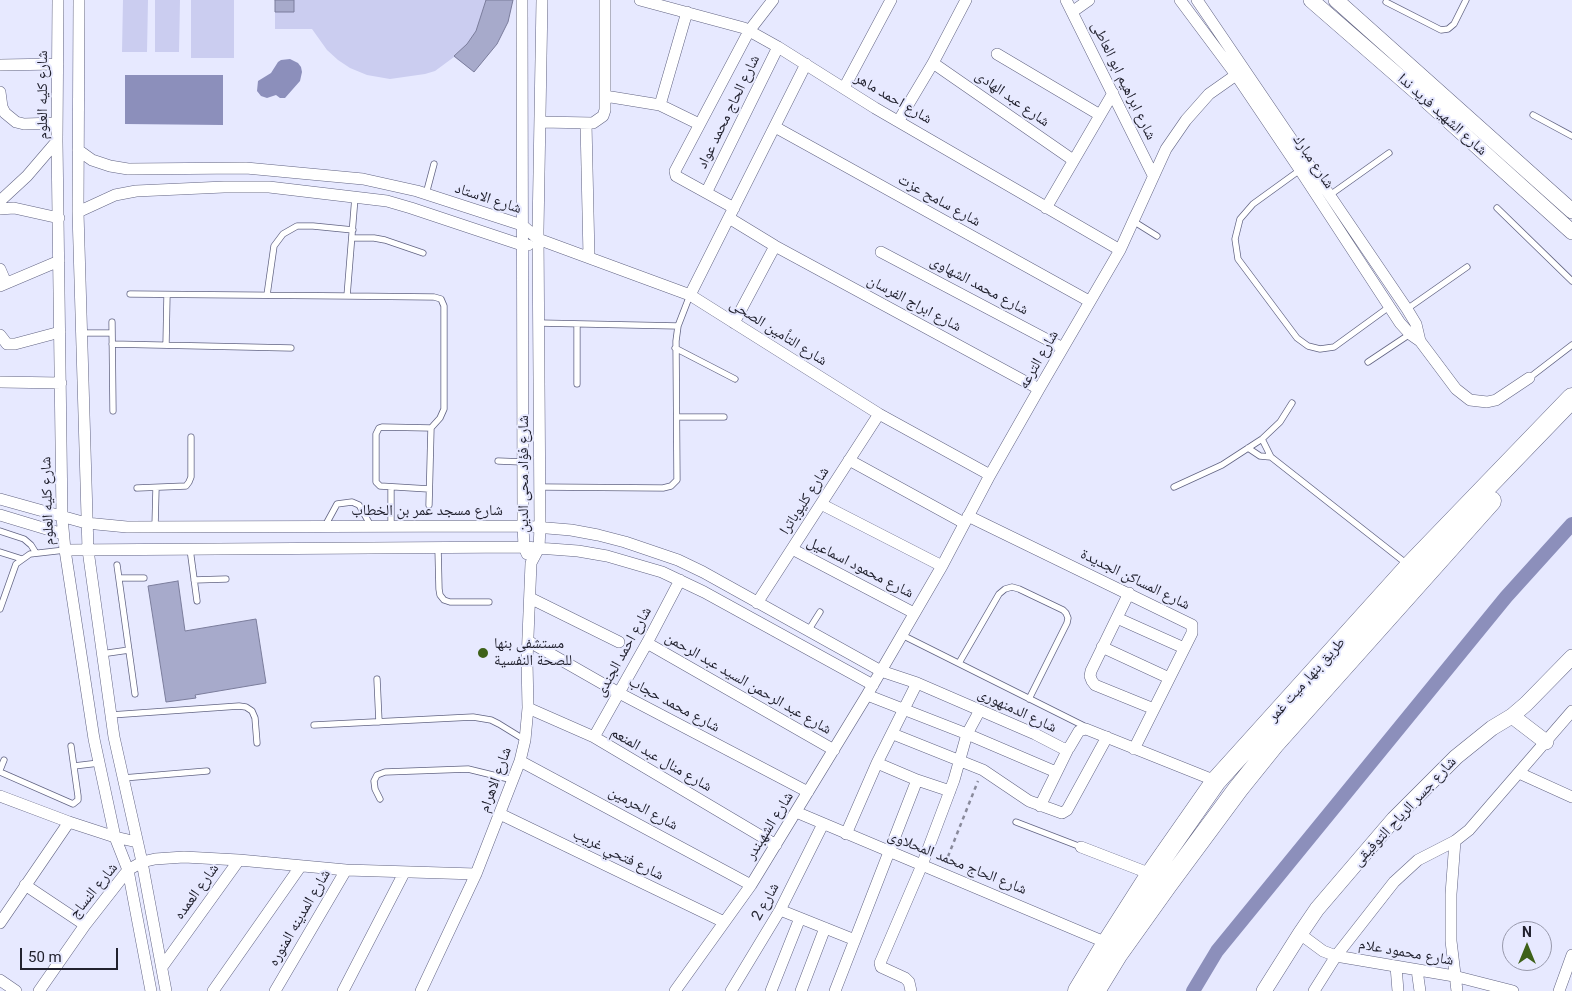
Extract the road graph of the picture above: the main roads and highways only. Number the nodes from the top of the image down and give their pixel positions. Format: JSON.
{"nodes":[{"id":1,"x":1311,"y":0,"type":"edge"},
{"id":2,"x":1336,"y":0,"type":"edge"},
{"id":3,"x":1572,"y":211,"type":"edge"},
{"id":4,"x":1572,"y":232,"type":"edge"},
{"id":5,"x":1572,"y":398,"type":"edge"},
{"id":6,"x":1572,"y":414,"type":"edge"},
{"id":7,"x":1572,"y":657,"type":"edge"},
{"id":8,"x":1512,"y":716,"type":"junction"},
{"id":9,"x":1546,"y":742,"type":"road end"},
{"id":10,"x":1151,"y":874,"type":"junction"},
{"id":11,"x":1167,"y":885,"type":"junction"},
{"id":12,"x":1078,"y":991,"type":"edge"},
{"id":13,"x":1095,"y":991,"type":"edge"},
{"id":14,"x":1264,"y":991,"type":"edge"}],
"edges":[{"from":1,"to":4,"type":"main road","name":"شارع الشهيد فريد ندا"},
{"from":2,"to":3,"type":"main road","name":"شارع الشهيد فريد ندا"},
{"from":5,"to":10,"type":"highway","name":"طريق بنها, ميت غمر"},
{"from":6,"to":11,"type":"highway","name":"طريق بنها, ميت غمر"},
{"from":7,"to":8,"type":"main road","name":"شارع جسر الرياح التوفيقى"},
{"from":8,"to":9,"type":"main road"},
{"from":8,"to":14,"type":"main road","name":"شارع جسر الرياح التوفيقى"},
{"from":10,"to":11,"type":"highway"},
{"from":10,"to":12,"type":"highway","name":"طريق بنها, ميت غمر"},
{"from":11,"to":13,"type":"highway","name":"طريق بنها, ميت غمر"}]}
